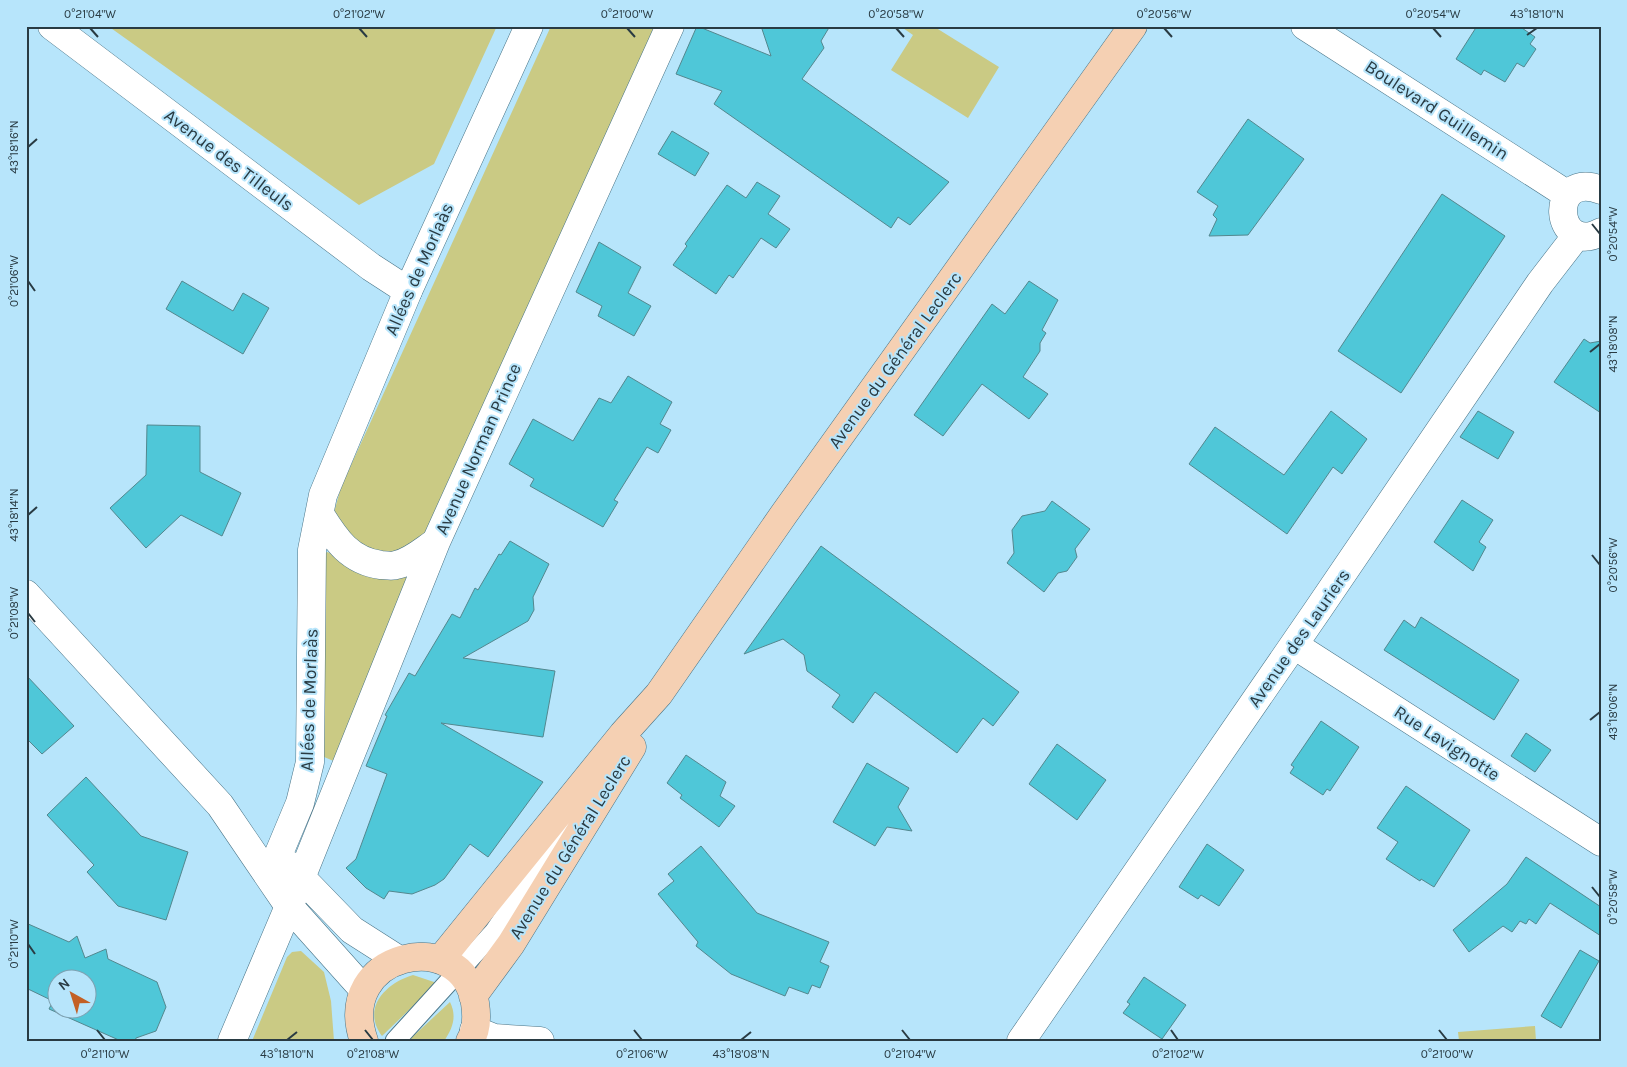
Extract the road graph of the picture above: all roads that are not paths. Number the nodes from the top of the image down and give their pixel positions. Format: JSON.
{"nodes":[{"id":1,"x":52,"y":26,"type":"edge"},
{"id":2,"x":529,"y":26,"type":"edge"},
{"id":3,"x":670,"y":26,"type":"edge"},
{"id":4,"x":1133,"y":26,"type":"edge"},
{"id":5,"x":1305,"y":26,"type":"edge"},
{"id":6,"x":1601,"y":190,"type":"edge"},
{"id":7,"x":1568,"y":195,"type":"junction"},
{"id":8,"x":1589,"y":234,"type":"edge"},
{"id":9,"x":408,"y":290,"type":"junction"},
{"id":10,"x":320,"y":516,"type":"junction"},
{"id":11,"x":436,"y":542,"type":"junction"},
{"id":12,"x":26,"y":594,"type":"edge"},
{"id":13,"x":1294,"y":645,"type":"junction"},
{"id":14,"x":658,"y":694,"type":"junction"},
{"id":15,"x":1601,"y":842,"type":"edge"},
{"id":16,"x":274,"y":866,"type":"junction"},
{"id":17,"x":301,"y":878,"type":"junction"},
{"id":18,"x":288,"y":905,"type":"junction"},
{"id":19,"x":398,"y":960,"type":"junction"},
{"id":20,"x":449,"y":966,"type":"junction"},
{"id":21,"x":364,"y":990,"type":"junction"},
{"id":22,"x":474,"y":996,"type":"junction"},
{"id":23,"x":472,"y":1036,"type":"edge"},
{"id":24,"x":232,"y":1041,"type":"edge"},
{"id":25,"x":364,"y":1041,"type":"edge"},
{"id":26,"x":395,"y":1041,"type":"edge"},
{"id":27,"x":540,"y":1041,"type":"edge"},
{"id":28,"x":1021,"y":1041,"type":"edge"}],
"edges":[{"from":1,"to":9,"type":"street","name":"Avenue des Tilleuls"},
{"from":2,"to":9,"type":"street","name":"Allées de Morlaàs"},
{"from":3,"to":11,"type":"street","name":"Avenue Norman Prince"},
{"from":4,"to":14,"type":"main road","name":"Avenue du Général Leclerc"},
{"from":5,"to":7,"type":"street","name":"Boulevard Guillemin"},
{"from":6,"to":7,"type":"street"},
{"from":7,"to":8,"type":"street"},
{"from":8,"to":13,"type":"street","name":"Avenue des Lauriers"},
{"from":9,"to":10,"type":"street","name":"Allées de Morlaàs"},
{"from":10,"to":11,"type":"street"},
{"from":10,"to":16,"type":"street","name":"Allées de Morlaàs"},
{"from":11,"to":17,"type":"street","name":"Avenue Norman Prince"},
{"from":12,"to":16,"type":"street"},
{"from":13,"to":15,"type":"street","name":"Rue Lavignotte"},
{"from":13,"to":28,"type":"street","name":"Avenue des Lauriers"},
{"from":14,"to":20,"type":"main road","name":"Avenue du Général Leclerc"},
{"from":14,"to":22,"type":"main road","name":"Avenue du Général Leclerc"},
{"from":16,"to":17,"type":"street"},
{"from":16,"to":18,"type":"street"},
{"from":17,"to":18,"type":"street"},
{"from":17,"to":19,"type":"street"},
{"from":18,"to":21,"type":"street"},
{"from":18,"to":24,"type":"street"},
{"from":19,"to":20,"type":"main road"},
{"from":19,"to":21,"type":"main road"},
{"from":20,"to":22,"type":"main road"},
{"from":20,"to":26,"type":"lane"},
{"from":21,"to":25,"type":"main road"},
{"from":22,"to":23,"type":"main road"},
{"from":23,"to":27,"type":"street"}]}
